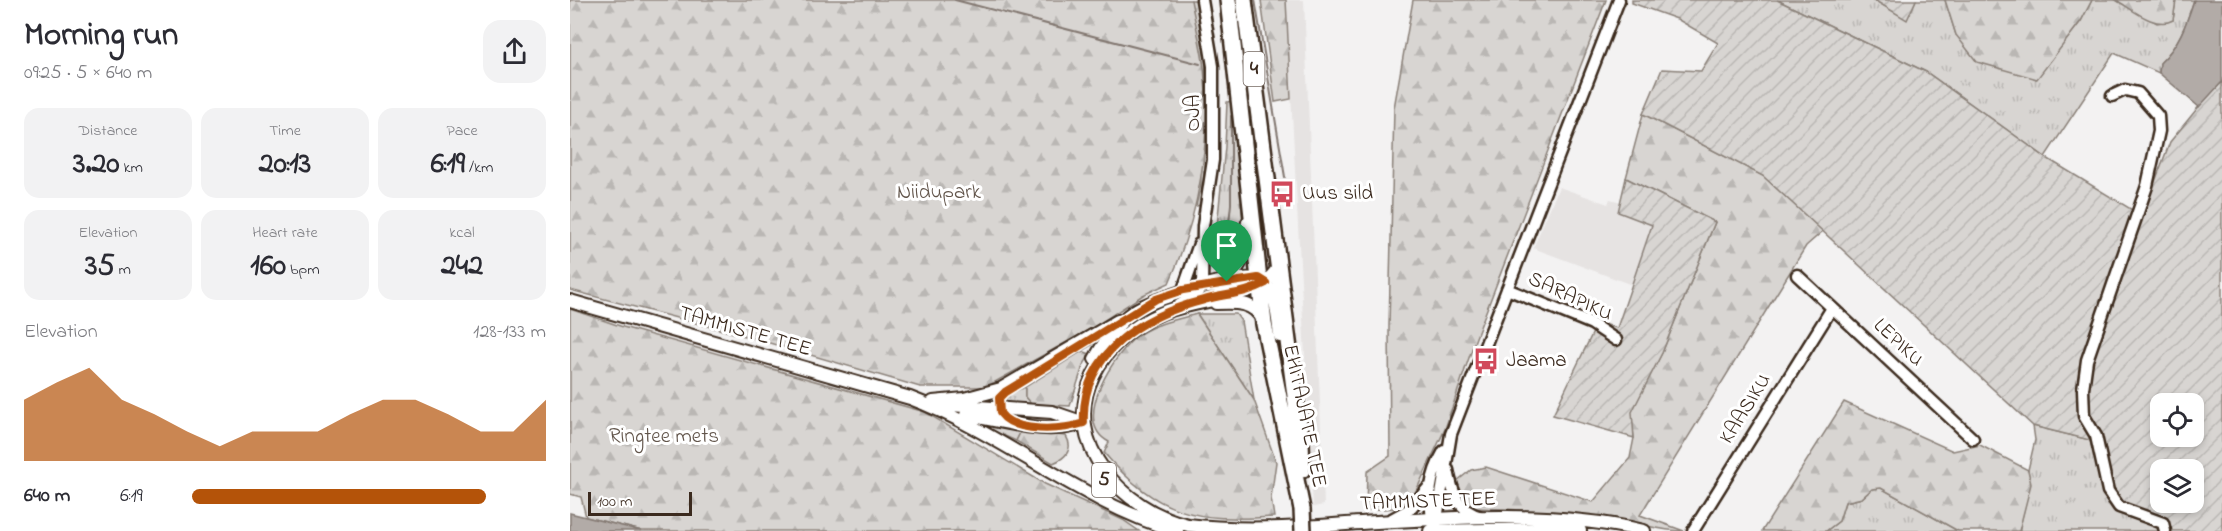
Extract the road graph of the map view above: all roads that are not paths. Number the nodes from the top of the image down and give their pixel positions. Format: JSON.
{"nodes":[{"id":1,"x":1202,"y":0,"type":"edge"},
{"id":2,"x":1228,"y":0,"type":"edge"},
{"id":3,"x":1244,"y":0,"type":"edge"},
{"id":4,"x":1619,"y":0,"type":"edge"},
{"id":5,"x":2112,"y":96,"type":"dead end"},
{"id":6,"x":1242,"y":110,"type":"junction"},
{"id":7,"x":1203,"y":226,"type":"junction"},
{"id":8,"x":1279,"y":266,"type":"junction"},
{"id":9,"x":1797,"y":275,"type":"dead end"},
{"id":10,"x":1227,"y":282,"type":"junction"},
{"id":11,"x":1261,"y":283,"type":"junction"},
{"id":12,"x":1202,"y":286,"type":"junction"},
{"id":13,"x":1508,"y":289,"type":"junction"},
{"id":14,"x":1183,"y":290,"type":"junction"},
{"id":15,"x":570,"y":301,"type":"edge"},
{"id":16,"x":1173,"y":308,"type":"junction"},
{"id":17,"x":1832,"y":308,"type":"junction"},
{"id":18,"x":1132,"y":312,"type":"junction"},
{"id":19,"x":1264,"y":324,"type":"junction"},
{"id":20,"x":1616,"y":340,"type":"dead end"},
{"id":21,"x":1034,"y":372,"type":"junction"},
{"id":22,"x":1293,"y":385,"type":"junction"},
{"id":23,"x":910,"y":398,"type":"junction"},
{"id":24,"x":933,"y":402,"type":"junction"},
{"id":25,"x":945,"y":411,"type":"junction"},
{"id":26,"x":999,"y":411,"type":"junction"},
{"id":27,"x":1010,"y":423,"type":"junction"},
{"id":28,"x":1080,"y":423,"type":"junction"},
{"id":29,"x":1973,"y":439,"type":"dead end"},
{"id":30,"x":1449,"y":443,"type":"junction"},
{"id":31,"x":1446,"y":461,"type":"junction"},
{"id":32,"x":1429,"y":485,"type":"junction"},
{"id":33,"x":1302,"y":509,"type":"junction"},
{"id":34,"x":1488,"y":519,"type":"junction"},
{"id":35,"x":1149,"y":521,"type":"junction"},
{"id":36,"x":1385,"y":522,"type":"junction"},
{"id":37,"x":1434,"y":525,"type":"edge"},
{"id":38,"x":1177,"y":531,"type":"edge"},
{"id":39,"x":1303,"y":531,"type":"edge"},
{"id":40,"x":1580,"y":531,"type":"edge"},
{"id":41,"x":1644,"y":531,"type":"edge"},
{"id":42,"x":1693,"y":531,"type":"edge"},
{"id":43,"x":2165,"y":531,"type":"edge"}],
"edges":[{"from":1,"to":7,"type":"street","name":"OJA"},
{"from":2,"to":6,"type":"highway","name":"EHITAJATE TEE","number":"4"},
{"from":3,"to":8,"type":"highway","name":"EHITAJATE TEE","number":"4"},
{"from":4,"to":13,"type":"street"},
{"from":5,"to":43,"type":"street"},
{"from":6,"to":10,"type":"main road"},
{"from":6,"to":11,"type":"highway","name":"EHITAJATE TEE","number":"4"},
{"from":7,"to":12,"type":"street","name":"OJA"},
{"from":7,"to":14,"type":"street","name":"OJA"},
{"from":8,"to":11,"type":"main road"},
{"from":8,"to":22,"type":"highway","name":"EHITAJATE TEE","number":"4"},
{"from":9,"to":17,"type":"street","name":"LEPIKU"},
{"from":10,"to":11,"type":"main road","number":"5"},
{"from":10,"to":12,"type":"main road","number":"5"},
{"from":11,"to":16,"type":"main road","number":"5"},
{"from":11,"to":19,"type":"highway","name":"EHITAJATE TEE","number":"4"},
{"from":11,"to":22,"type":"main road"},
{"from":12,"to":14,"type":"main road","number":"5"},
{"from":12,"to":16,"type":"street"},
{"from":13,"to":20,"type":"street","name":"SARAPIKU"},
{"from":13,"to":30,"type":"street"},
{"from":14,"to":18,"type":"main road","number":"5"},
{"from":15,"to":23,"type":"main road","name":"TAMMISTE TEE"},
{"from":16,"to":19,"type":"main road"},
{"from":16,"to":28,"type":"main road","number":"5"},
{"from":17,"to":29,"type":"street","name":"LEPIKU"},
{"from":17,"to":42,"type":"street","name":"KAASIKU"},
{"from":18,"to":21,"type":"main road"},
{"from":18,"to":28,"type":"main road","number":"5"},
{"from":19,"to":33,"type":"highway","name":"EHITAJATE TEE","number":"4"},
{"from":21,"to":24,"type":"main road"},
{"from":21,"to":26,"type":"main road"},
{"from":22,"to":33,"type":"highway","name":"EHITAJATE TEE","number":"4"},
{"from":23,"to":24,"type":"main road"},
{"from":23,"to":25,"type":"main road"},
{"from":24,"to":26,"type":"main road"},
{"from":25,"to":27,"type":"main road"},
{"from":25,"to":35,"type":"main road"},
{"from":26,"to":27,"type":"main road"},
{"from":26,"to":28,"type":"main road"},
{"from":27,"to":28,"type":"main road"},
{"from":28,"to":35,"type":"main road","number":"5"},
{"from":28,"to":36,"type":"main road","name":"TAMMISTE TEE","number":"5"},
{"from":30,"to":31,"type":"street"},
{"from":30,"to":32,"type":"street"},
{"from":31,"to":34,"type":"street"},
{"from":31,"to":37,"type":"street"},
{"from":32,"to":36,"type":"street"},
{"from":32,"to":37,"type":"street"},
{"from":33,"to":39,"type":"highway","number":"4","bridge":true},
{"from":34,"to":37,"type":"main road","name":"TAMMISTE TEE","number":"5"},
{"from":34,"to":41,"type":"main road","name":"TAMMISTE TEE","number":"5"},
{"from":35,"to":38,"type":"main road","number":"5"},
{"from":36,"to":37,"type":"main road","name":"TAMMISTE TEE","number":"5"},
{"from":37,"to":40,"type":"main road","name":"TAMMISTE TEE","number":"5"}]}
